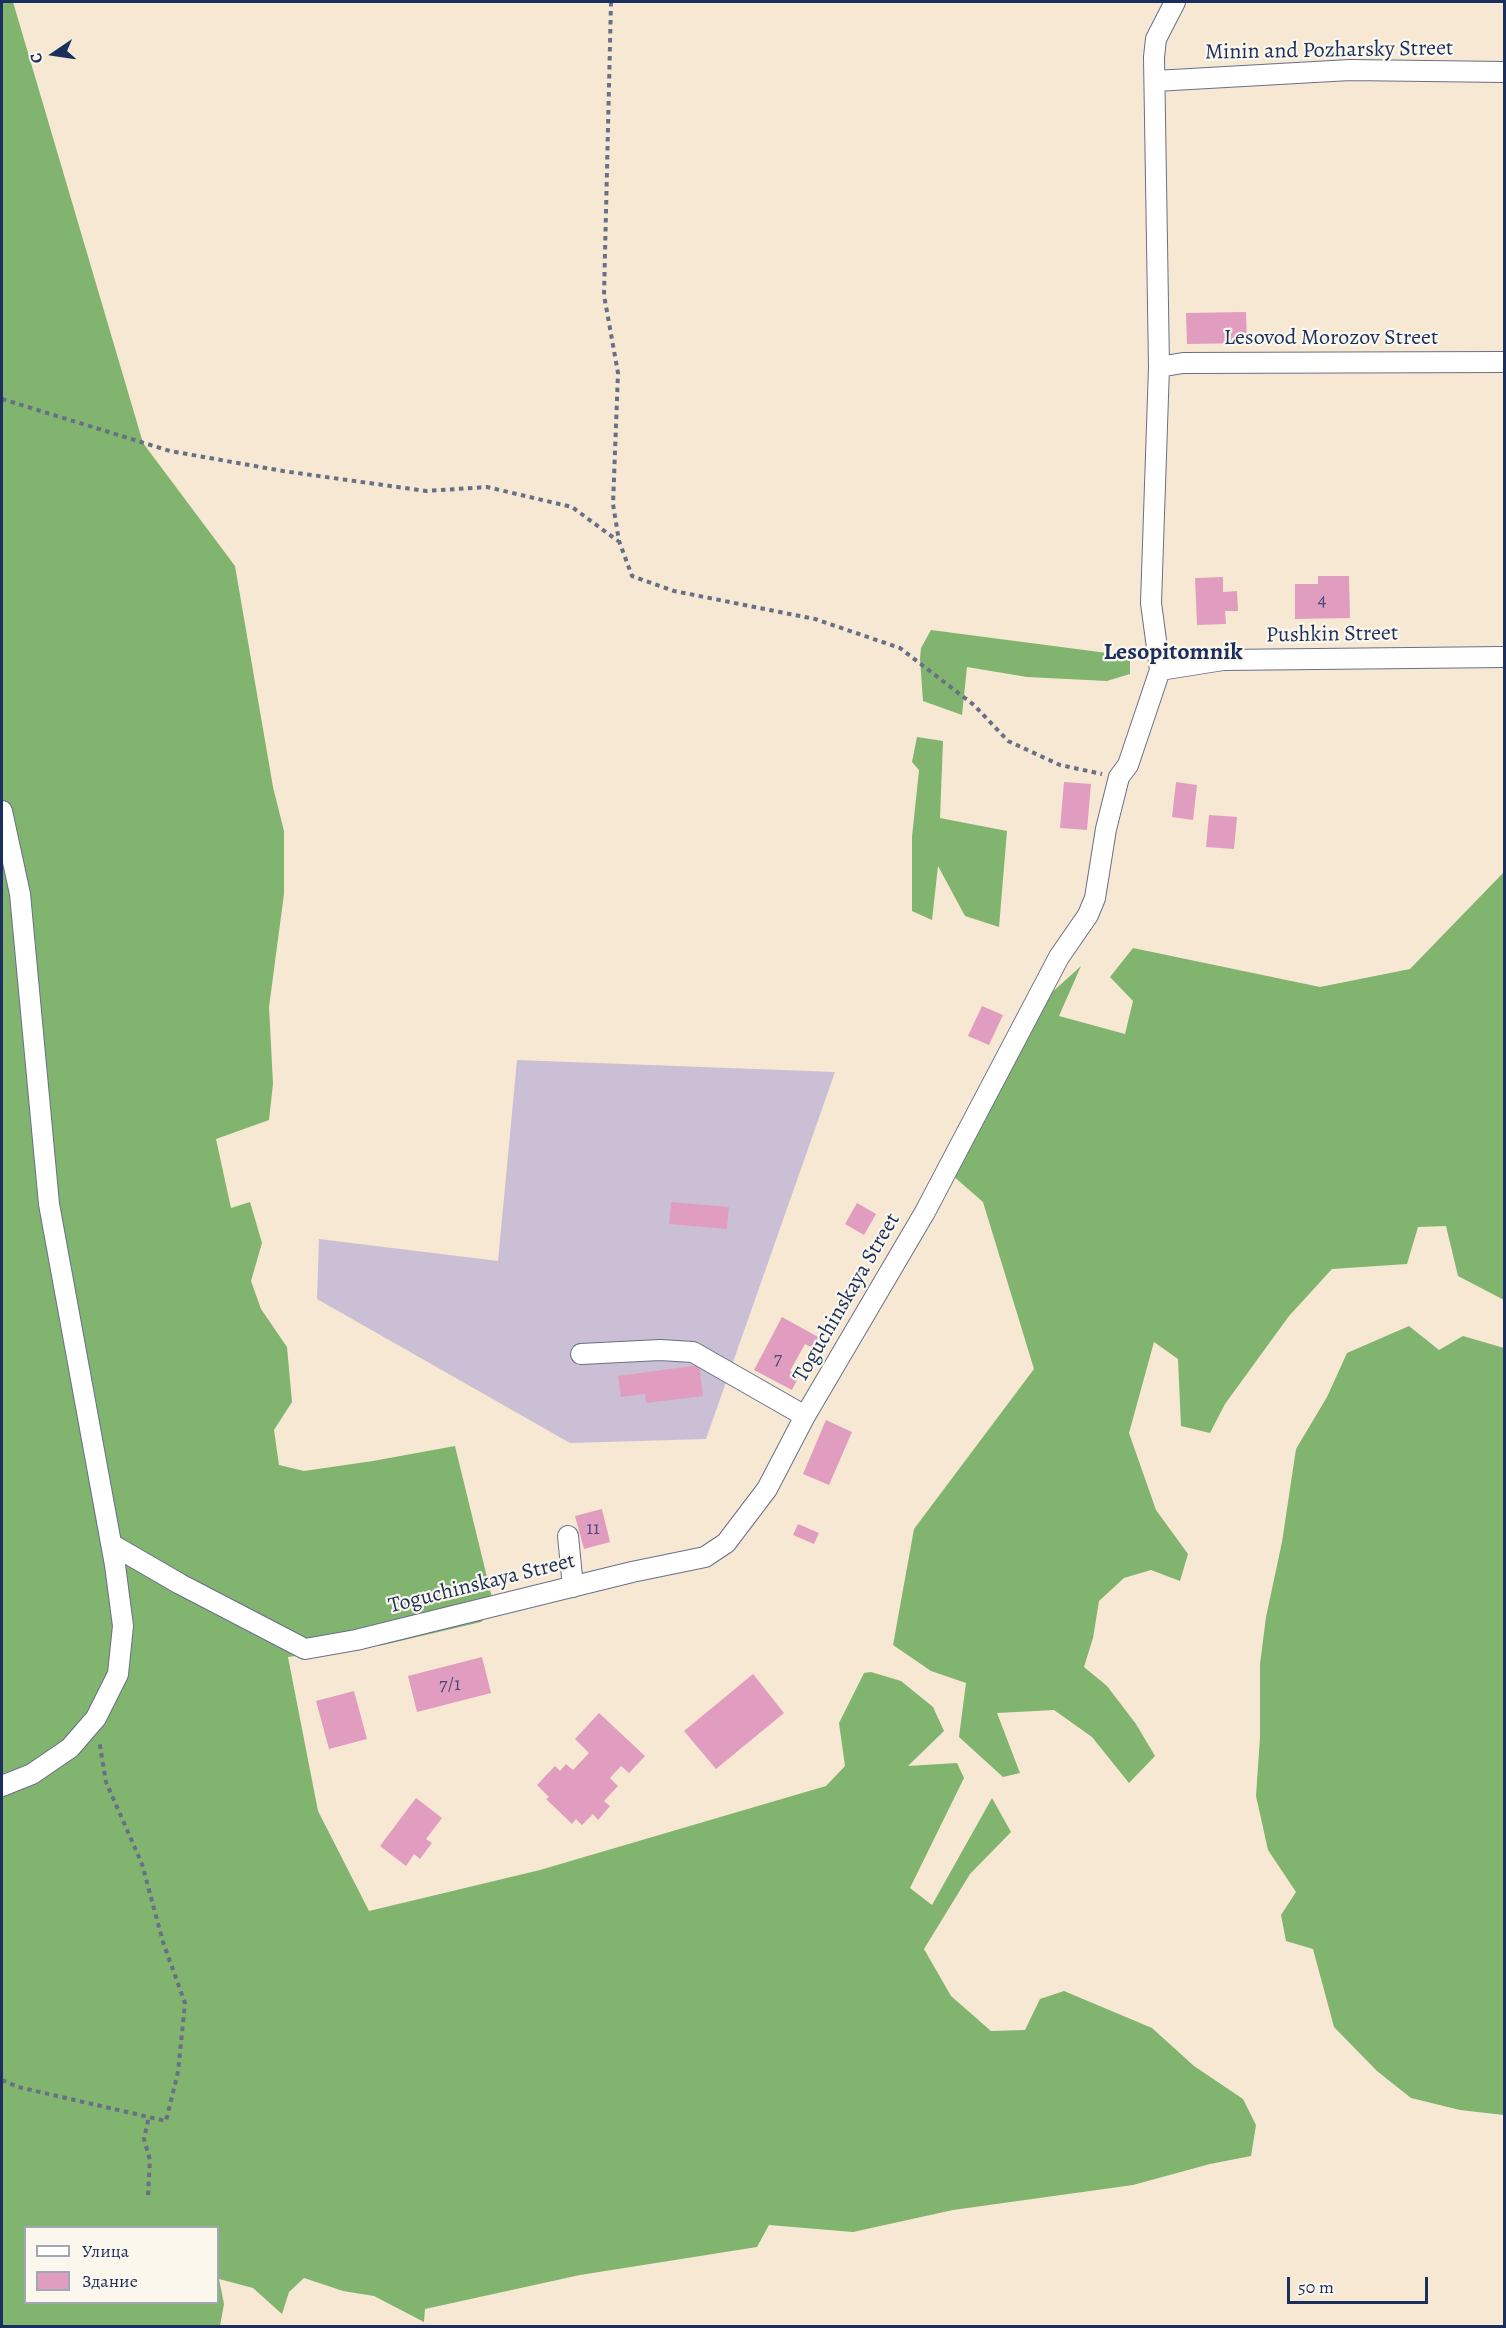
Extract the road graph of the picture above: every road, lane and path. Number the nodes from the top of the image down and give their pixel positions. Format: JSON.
{"nodes":[{"id":1,"x":611,"y":2,"type":"edge"},
{"id":2,"x":1175,"y":2,"type":"edge"},
{"id":3,"x":1504,"y":72,"type":"edge"},
{"id":4,"x":1155,"y":81,"type":"junction"},
{"id":5,"x":1504,"y":363,"type":"edge"},
{"id":6,"x":1159,"y":367,"type":"junction"},
{"id":7,"x":2,"y":399,"type":"edge"},
{"id":8,"x":619,"y":541,"type":"junction"},
{"id":9,"x":1504,"y":657,"type":"edge"},
{"id":10,"x":1160,"y":670,"type":"junction"},
{"id":11,"x":1119,"y":777,"type":"junction"},
{"id":12,"x":2,"y":811,"type":"edge"},
{"id":13,"x":581,"y":1354,"type":"dead end"},
{"id":14,"x":805,"y":1416,"type":"junction"},
{"id":15,"x":568,"y":1536,"type":"dead end"},
{"id":16,"x":111,"y":1544,"type":"junction"},
{"id":17,"x":573,"y":1587,"type":"junction"},
{"id":18,"x":96,"y":1718,"type":"junction"},
{"id":19,"x":2,"y":1786,"type":"edge"},
{"id":20,"x":2,"y":2080,"type":"edge"},
{"id":21,"x":149,"y":2116,"type":"junction"},
{"id":22,"x":147,"y":2195,"type":"dead end"}],
"edges":[{"from":1,"to":8,"type":"path"},
{"from":2,"to":4,"type":"street"},
{"from":3,"to":4,"type":"street","name":"Minin and Pozharsky Street"},
{"from":4,"to":6,"type":"street"},
{"from":5,"to":6,"type":"street","name":"Lesovod Morozov Street"},
{"from":6,"to":10,"type":"street"},
{"from":7,"to":8,"type":"path"},
{"from":8,"to":11,"type":"path"},
{"from":9,"to":10,"type":"street","name":"Pushkin Street"},
{"from":10,"to":11,"type":"street","name":"Toguchinskaya Street"},
{"from":11,"to":14,"type":"street","name":"Toguchinskaya Street"},
{"from":12,"to":16,"type":"street"},
{"from":13,"to":14,"type":"street"},
{"from":14,"to":17,"type":"street","name":"Toguchinskaya Street"},
{"from":15,"to":17,"type":"street"},
{"from":16,"to":17,"type":"street","name":"Toguchinskaya Street"},
{"from":16,"to":18,"type":"street"},
{"from":18,"to":19,"type":"street"},
{"from":18,"to":21,"type":"path"},
{"from":20,"to":21,"type":"path"},
{"from":21,"to":22,"type":"path"}]}
